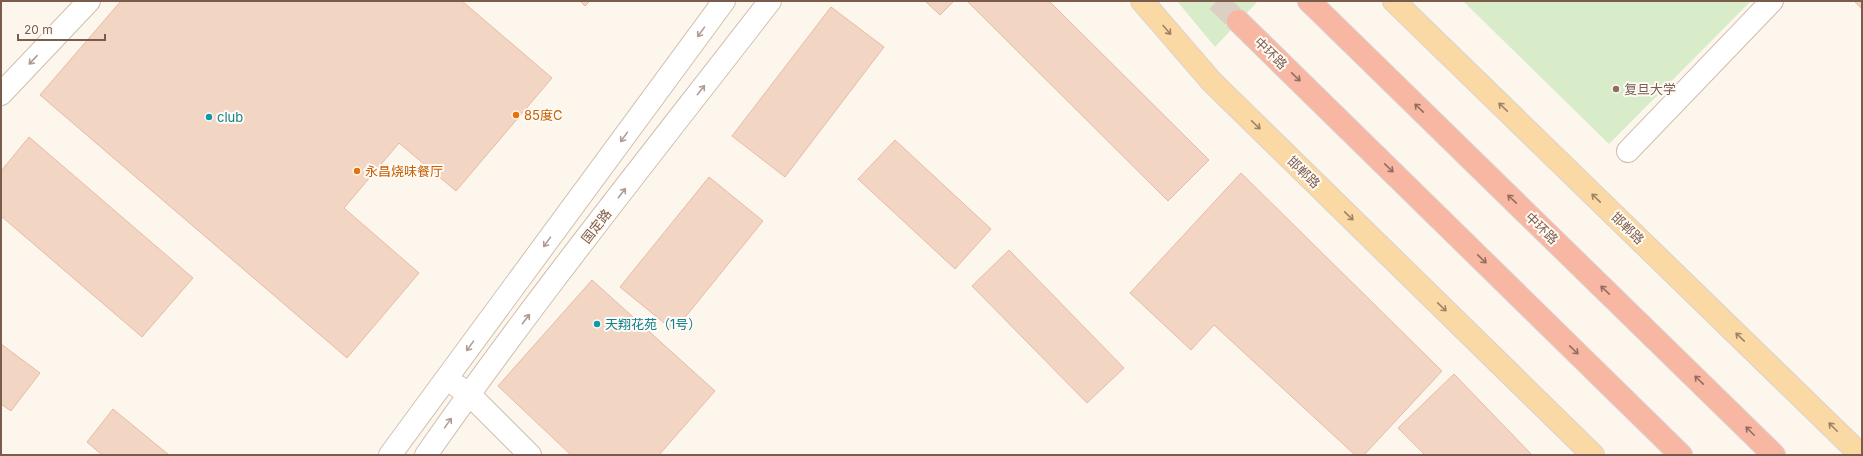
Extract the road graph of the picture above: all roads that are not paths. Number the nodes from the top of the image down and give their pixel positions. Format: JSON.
{"nodes":[{"id":1,"x":89,"y":1,"type":"edge"},
{"id":2,"x":724,"y":1,"type":"edge"},
{"id":3,"x":770,"y":1,"type":"edge"},
{"id":4,"x":1142,"y":1,"type":"edge"},
{"id":5,"x":1309,"y":1,"type":"edge"},
{"id":6,"x":1394,"y":1,"type":"edge"},
{"id":7,"x":1772,"y":1,"type":"edge"},
{"id":8,"x":1238,"y":21,"type":"tunnel mouth"},
{"id":9,"x":1,"y":94,"type":"edge"},
{"id":10,"x":1628,"y":151,"type":"dead end"},
{"id":11,"x":446,"y":379,"type":"junction"},
{"id":12,"x":469,"y":394,"type":"junction"},
{"id":13,"x":390,"y":455,"type":"edge"},
{"id":14,"x":426,"y":455,"type":"edge"},
{"id":15,"x":530,"y":455,"type":"edge"},
{"id":16,"x":1593,"y":455,"type":"edge"},
{"id":17,"x":1682,"y":455,"type":"edge"},
{"id":18,"x":1774,"y":455,"type":"edge"},
{"id":19,"x":1861,"y":455,"type":"edge"}],
"edges":[{"from":1,"to":9,"type":"street","one_way":true},
{"from":2,"to":11,"type":"street","one_way":true},
{"from":12,"to":3,"type":"street","name":"国定路","one_way":true},
{"from":4,"to":16,"type":"main road","name":"邯郸路","one_way":true},
{"from":18,"to":5,"type":"highway","name":"中环路","one_way":true},
{"from":19,"to":6,"type":"main road","name":"邯郸路","one_way":true},
{"from":7,"to":10,"type":"street"},
{"from":8,"to":17,"type":"highway","name":"中环路","one_way":true},
{"from":11,"to":12,"type":"street"},
{"from":11,"to":13,"type":"street"},
{"from":14,"to":12,"type":"street","name":"国定路","one_way":true},
{"from":12,"to":15,"type":"street"}]}
